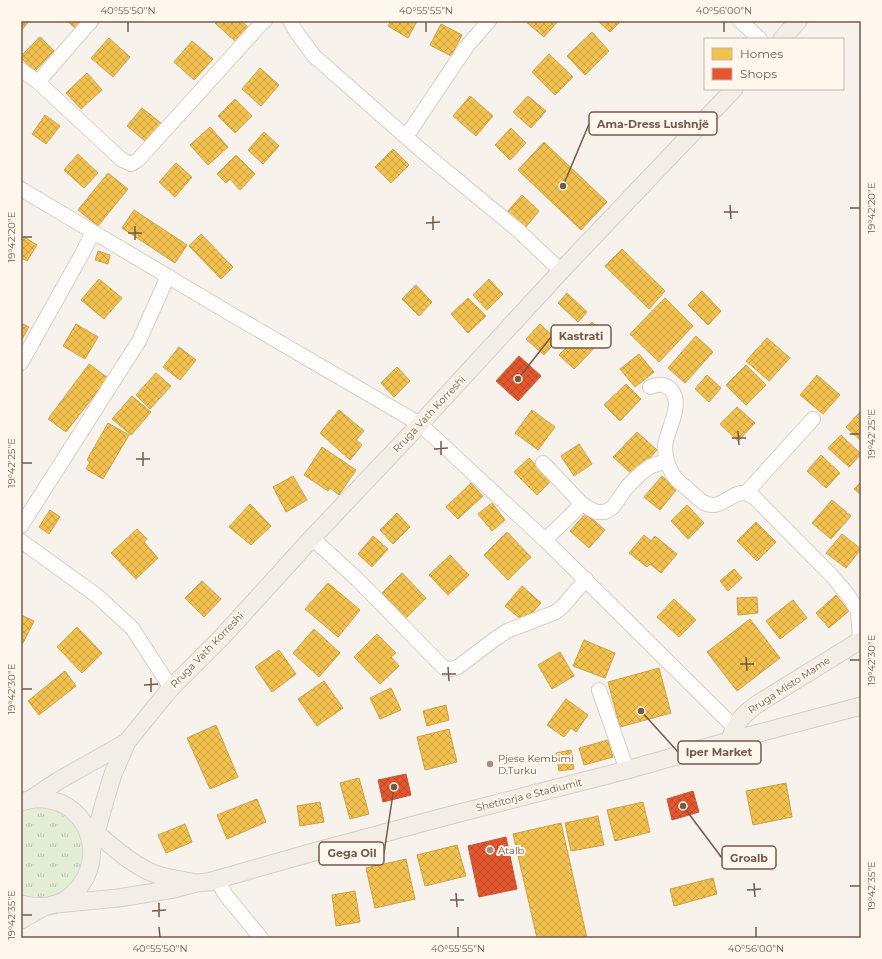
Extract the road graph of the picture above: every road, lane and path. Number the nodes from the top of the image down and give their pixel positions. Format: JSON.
{"nodes":[{"id":1,"x":91,"y":21,"type":"edge"},
{"id":2,"x":265,"y":21,"type":"edge"},
{"id":3,"x":290,"y":21,"type":"edge"},
{"id":4,"x":489,"y":21,"type":"edge"},
{"id":5,"x":740,"y":21,"type":"edge"},
{"id":6,"x":798,"y":21,"type":"edge"},
{"id":7,"x":759,"y":38,"type":"edge"},
{"id":8,"x":783,"y":38,"type":"edge"},
{"id":9,"x":21,"y":70,"type":"edge"},
{"id":10,"x":38,"y":82,"type":"junction"},
{"id":11,"x":733,"y":90,"type":"edge"},
{"id":12,"x":406,"y":137,"type":"junction"},
{"id":13,"x":21,"y":189,"type":"edge"},
{"id":14,"x":93,"y":232,"type":"junction"},
{"id":15,"x":561,"y":270,"type":"junction"},
{"id":16,"x":168,"y":276,"type":"junction"},
{"id":17,"x":21,"y":363,"type":"edge"},
{"id":18,"x":650,"y":387,"type":"dead end"},
{"id":19,"x":813,"y":418,"type":"dead end"},
{"id":20,"x":420,"y":424,"type":"junction"},
{"id":21,"x":667,"y":461,"type":"junction"},
{"id":22,"x":543,"y":463,"type":"dead end"},
{"id":23,"x":746,"y":493,"type":"junction"},
{"id":24,"x":582,"y":504,"type":"junction"},
{"id":25,"x":21,"y":526,"type":"edge"},
{"id":26,"x":312,"y":538,"type":"junction"},
{"id":27,"x":545,"y":540,"type":"junction"},
{"id":28,"x":21,"y":541,"type":"edge"},
{"id":29,"x":586,"y":580,"type":"junction"},
{"id":30,"x":860,"y":608,"type":"edge"},
{"id":31,"x":861,"y":640,"type":"edge"},
{"id":32,"x":171,"y":688,"type":"junction"},
{"id":33,"x":600,"y":690,"type":"dead end"},
{"id":34,"x":861,"y":706,"type":"edge"},
{"id":35,"x":732,"y":734,"type":"junction"},
{"id":36,"x":127,"y":742,"type":"junction"},
{"id":37,"x":627,"y":770,"type":"junction"},
{"id":38,"x":106,"y":797,"type":"junction"},
{"id":39,"x":26,"y":800,"type":"edge"},
{"id":40,"x":94,"y":840,"type":"junction"},
{"id":41,"x":130,"y":860,"type":"junction"},
{"id":42,"x":217,"y":879,"type":"junction"},
{"id":43,"x":196,"y":883,"type":"junction"},
{"id":44,"x":21,"y":904,"type":"edge"},
{"id":45,"x":50,"y":905,"type":"junction"},
{"id":46,"x":21,"y":920,"type":"edge"},
{"id":47,"x":261,"y":938,"type":"edge"}],
"edges":[{"from":1,"to":10,"type":"street"},
{"from":2,"to":10,"type":"street"},
{"from":3,"to":12,"type":"street"},
{"from":4,"to":12,"type":"street"},
{"from":5,"to":7,"type":"street"},
{"from":6,"to":8,"type":"main road"},
{"from":9,"to":10,"type":"street"},
{"from":11,"to":15,"type":"main road","name":"Rruga Vath Korreshi"},
{"from":12,"to":15,"type":"street"},
{"from":13,"to":14,"type":"street"},
{"from":14,"to":16,"type":"street"},
{"from":14,"to":17,"type":"street"},
{"from":15,"to":20,"type":"main road","name":"Rruga Vath Korreshi"},
{"from":16,"to":20,"type":"street"},
{"from":16,"to":25,"type":"street"},
{"from":18,"to":21,"type":"street"},
{"from":19,"to":23,"type":"street"},
{"from":20,"to":26,"type":"main road","name":"Rruga Vath Korreshi"},
{"from":20,"to":27,"type":"street"},
{"from":21,"to":23,"type":"street"},
{"from":21,"to":24,"type":"street"},
{"from":22,"to":24,"type":"street"},
{"from":23,"to":30,"type":"street"},
{"from":24,"to":27,"type":"street"},
{"from":26,"to":29,"type":"street"},
{"from":26,"to":32,"type":"main road","name":"Rruga Vath Korreshi"},
{"from":27,"to":29,"type":"street"},
{"from":28,"to":32,"type":"street"},
{"from":29,"to":35,"type":"street"},
{"from":30,"to":31,"type":"street"},
{"from":31,"to":35,"type":"main road","name":"Rruga Misto Mame"},
{"from":32,"to":36,"type":"main road","name":"Rruga Vath Korreshi"},
{"from":33,"to":37,"type":"street"},
{"from":34,"to":35,"type":"main road","name":"Shetitorja e Stadiumit"},
{"from":35,"to":37,"type":"main road","name":"Shetitorja e Stadiumit"},
{"from":36,"to":38,"type":"main road","name":"Rruga Vath Korreshi"},
{"from":36,"to":39,"type":"main road","name":"Rruga Vath Korreshi"},
{"from":37,"to":42,"type":"main road","name":"Shetitorja e Stadiumit"},
{"from":38,"to":40,"type":"main road","name":"Rruga Vath Korreshi"},
{"from":38,"to":41,"type":"main road"},
{"from":39,"to":40,"type":"main road"},
{"from":40,"to":41,"type":"main road","name":"Shetitorja e Stadiumit"},
{"from":40,"to":45,"type":"main road"},
{"from":41,"to":43,"type":"main road","name":"Shetitorja e Stadiumit"},
{"from":42,"to":43,"type":"main road","name":"Shetitorja e Stadiumit"},
{"from":42,"to":47,"type":"street"},
{"from":43,"to":45,"type":"main road","name":"Shetitorja e Stadiumit"},
{"from":44,"to":45,"type":"main road"},
{"from":45,"to":46,"type":"main road"}]}
